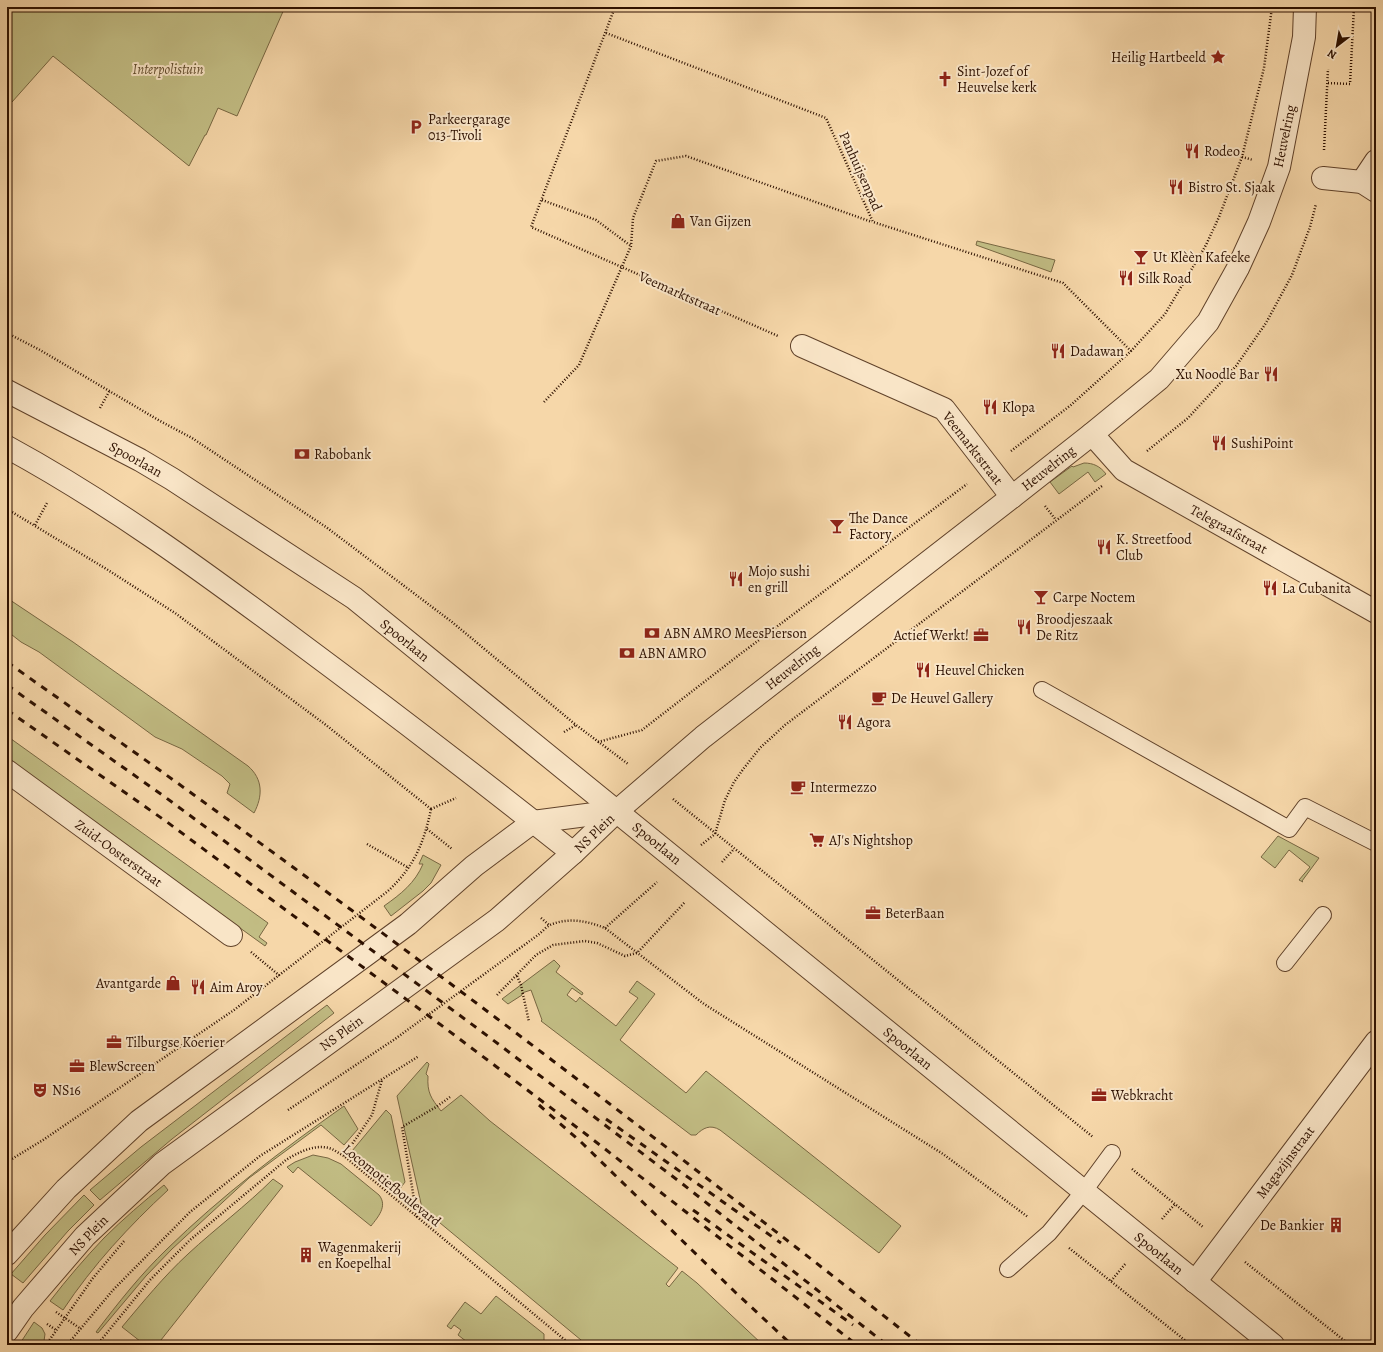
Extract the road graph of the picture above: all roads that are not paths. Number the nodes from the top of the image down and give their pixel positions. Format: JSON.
{"nodes":[{"id":1,"x":1305,"y":7,"type":"edge"},
{"id":2,"x":1376,"y":161,"type":"edge"},
{"id":3,"x":1323,"y":178,"type":"road end"},
{"id":4,"x":1369,"y":186,"type":"edge"},
{"id":5,"x":802,"y":346,"type":"road end"},
{"id":6,"x":7,"y":391,"type":"edge"},
{"id":7,"x":1092,"y":434,"type":"junction"},
{"id":8,"x":7,"y":447,"type":"edge"},
{"id":9,"x":1012,"y":497,"type":"junction"},
{"id":10,"x":1376,"y":612,"type":"edge"},
{"id":11,"x":1042,"y":690,"type":"dead end"},
{"id":12,"x":7,"y":771,"type":"edge"},
{"id":13,"x":617,"y":811,"type":"junction"},
{"id":14,"x":533,"y":822,"type":"junction"},
{"id":15,"x":1376,"y":843,"type":"edge"},
{"id":16,"x":572,"y":853,"type":"junction"},
{"id":17,"x":1323,"y":915,"type":"dead end"},
{"id":18,"x":231,"y":935,"type":"road end"},
{"id":19,"x":1285,"y":963,"type":"dead end"},
{"id":20,"x":1376,"y":1042,"type":"edge"},
{"id":21,"x":1112,"y":1153,"type":"road end"},
{"id":22,"x":1084,"y":1191,"type":"junction"},
{"id":23,"x":7,"y":1254,"type":"edge"},
{"id":24,"x":1008,"y":1269,"type":"dead end"},
{"id":25,"x":1195,"y":1282,"type":"junction"},
{"id":26,"x":7,"y":1331,"type":"edge"},
{"id":27,"x":1273,"y":1345,"type":"edge"}],
"edges":[{"from":1,"to":7,"type":"street","name":"Heuvelring"},
{"from":2,"to":4,"type":"street"},
{"from":3,"to":4,"type":"street"},
{"from":5,"to":9,"type":"street","name":"Veemarktstraat"},
{"from":6,"to":13,"type":"street","name":"Spoorlaan"},
{"from":7,"to":9,"type":"street","name":"Heuvelring"},
{"from":7,"to":10,"type":"street","name":"Telegraafstraat"},
{"from":8,"to":14,"type":"street"},
{"from":9,"to":13,"type":"street","name":"Heuvelring"},
{"from":11,"to":15,"type":"lane"},
{"from":12,"to":18,"type":"street","name":"Zuid-Oosterstraat"},
{"from":13,"to":14,"type":"street","name":"NS Plein"},
{"from":13,"to":16,"type":"street","name":"NS Plein"},
{"from":13,"to":22,"type":"street","name":"Spoorlaan"},
{"from":14,"to":16,"type":"street"},
{"from":14,"to":23,"type":"street","name":"NS Plein"},
{"from":16,"to":26,"type":"street","name":"NS Plein"},
{"from":17,"to":19,"type":"lane"},
{"from":20,"to":25,"type":"street","name":"Magazijnstraat"},
{"from":21,"to":22,"type":"lane"},
{"from":22,"to":24,"type":"lane"},
{"from":22,"to":25,"type":"street","name":"Spoorlaan"},
{"from":25,"to":27,"type":"street","name":"Spoorlaan"}]}
